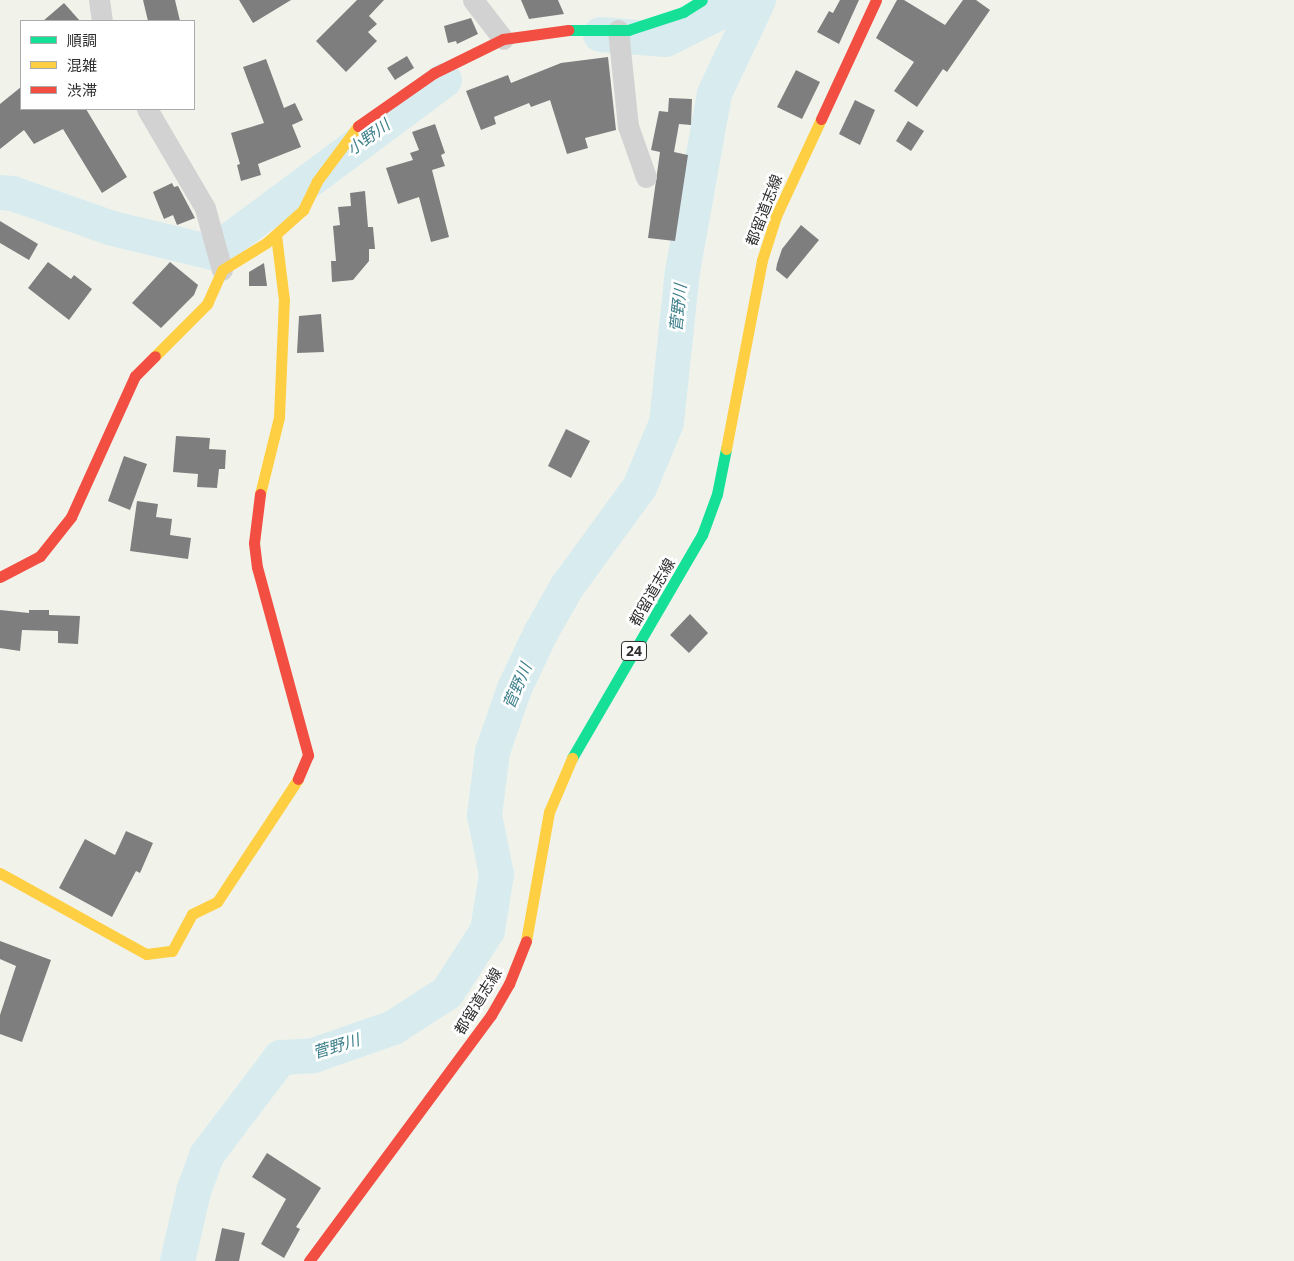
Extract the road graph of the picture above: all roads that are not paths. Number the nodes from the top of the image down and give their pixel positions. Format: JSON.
{"nodes":[{"id":1,"x":99,"y":0,"type":"edge"},
{"id":2,"x":473,"y":0,"type":"edge"},
{"id":3,"x":702,"y":0,"type":"edge"},
{"id":4,"x":876,"y":0,"type":"edge"},
{"id":5,"x":102,"y":20,"type":"edge"},
{"id":6,"x":618,"y":30,"type":"junction"},
{"id":7,"x":503,"y":39,"type":"junction"},
{"id":8,"x":148,"y":110,"type":"edge"},
{"id":9,"x":646,"y":177,"type":"dead end"},
{"id":10,"x":276,"y":235,"type":"junction"},
{"id":11,"x":222,"y":270,"type":"junction"},
{"id":12,"x":0,"y":577,"type":"edge"},
{"id":13,"x":0,"y":873,"type":"edge"},
{"id":14,"x":309,"y":1261,"type":"edge"}],
"edges":[{"from":1,"to":5,"type":"street"},
{"from":2,"to":7,"type":"street"},
{"from":3,"to":6,"type":"street"},
{"from":4,"to":14,"type":"street","name":"都留道志線","number":"24"},
{"from":6,"to":7,"type":"street"},
{"from":6,"to":9,"type":"street"},
{"from":7,"to":10,"type":"street"},
{"from":8,"to":11,"type":"street"},
{"from":10,"to":11,"type":"street"},
{"from":10,"to":13,"type":"street"},
{"from":11,"to":12,"type":"street"}]}
